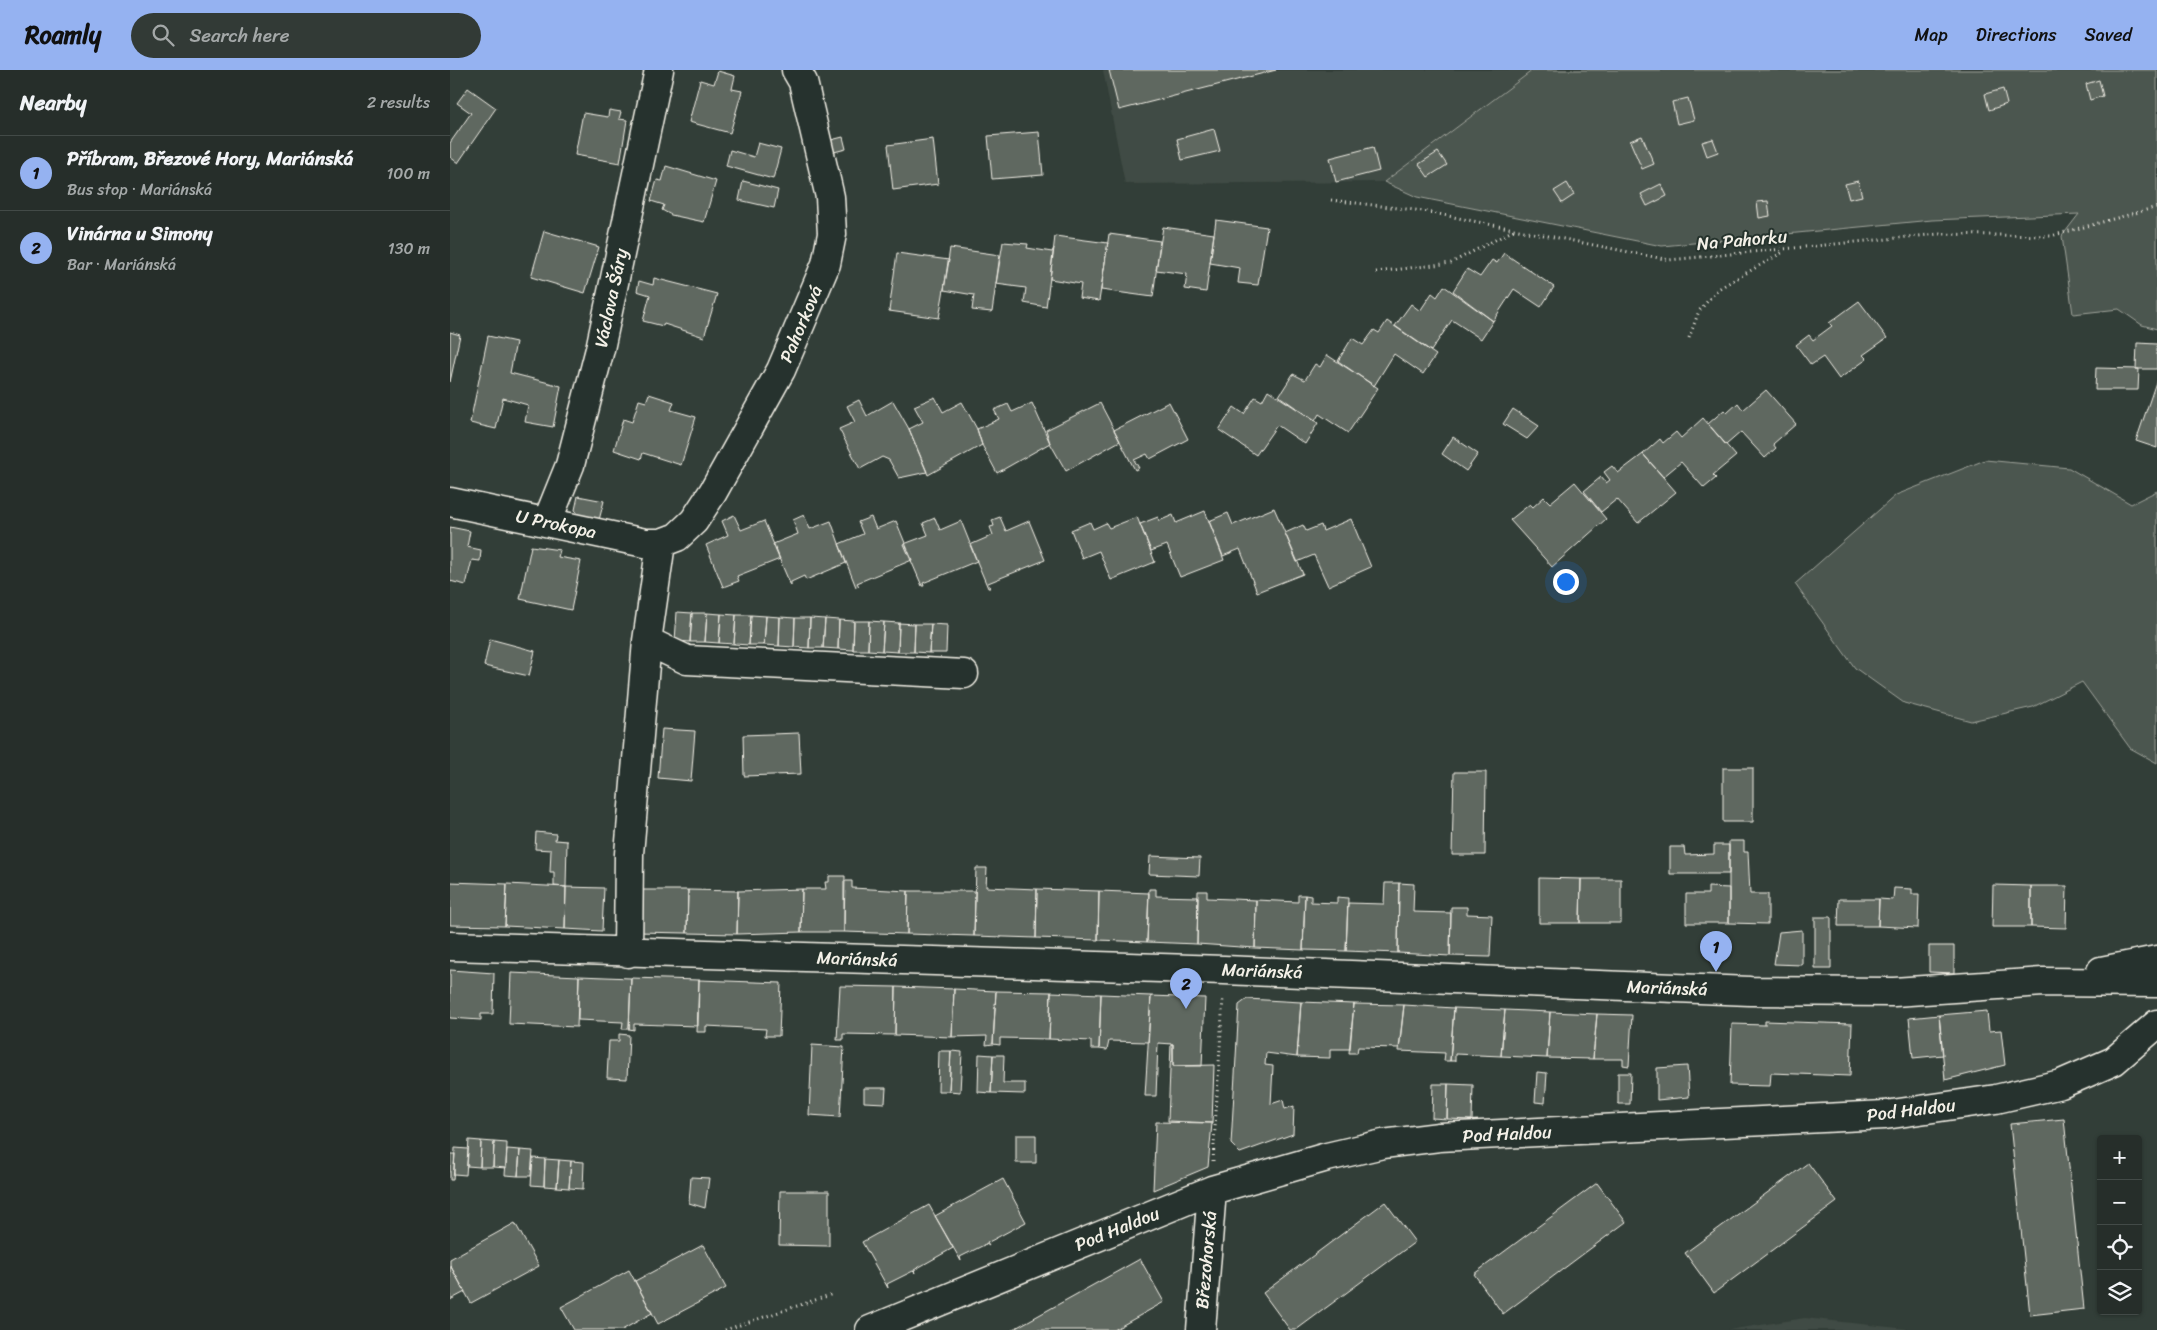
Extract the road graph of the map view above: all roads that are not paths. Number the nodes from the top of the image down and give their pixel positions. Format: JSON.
{"nodes":[{"id":1,"x":660,"y":70,"type":"edge"},
{"id":2,"x":796,"y":70,"type":"edge"},
{"id":3,"x":450,"y":502,"type":"edge"},
{"id":4,"x":547,"y":522,"type":"junction"},
{"id":5,"x":661,"y":543,"type":"junction"},
{"id":6,"x":647,"y":641,"type":"junction"},
{"id":7,"x":964,"y":674,"type":"dead end"},
{"id":8,"x":450,"y":946,"type":"edge"},
{"id":9,"x":628,"y":952,"type":"junction"},
{"id":10,"x":2157,"y":960,"type":"edge"},
{"id":11,"x":2043,"y":982,"type":"junction"},
{"id":12,"x":2157,"y":983,"type":"edge"},
{"id":13,"x":2157,"y":1024,"type":"edge"},
{"id":14,"x":1212,"y":1190,"type":"junction"},
{"id":15,"x":870,"y":1330,"type":"edge"},
{"id":16,"x":1200,"y":1330,"type":"edge"}],
"edges":[{"from":1,"to":4,"type":"street","name":"Václava Šáry"},
{"from":2,"to":5,"type":"street","name":"Pahorková"},
{"from":3,"to":4,"type":"street","name":"U Prokopa"},
{"from":4,"to":5,"type":"street","name":"U Prokopa"},
{"from":5,"to":6,"type":"street"},
{"from":6,"to":7,"type":"street"},
{"from":6,"to":9,"type":"street"},
{"from":8,"to":9,"type":"street","name":"Mariánská"},
{"from":9,"to":11,"type":"street","name":"Mariánská"},
{"from":10,"to":11,"type":"street","name":"Mariánská"},
{"from":11,"to":12,"type":"street","name":"Mariánská"},
{"from":13,"to":14,"type":"street","name":"Pod Haldou"},
{"from":14,"to":15,"type":"street","name":"Pod Haldou"},
{"from":14,"to":16,"type":"street","name":"Březohorská"}]}
